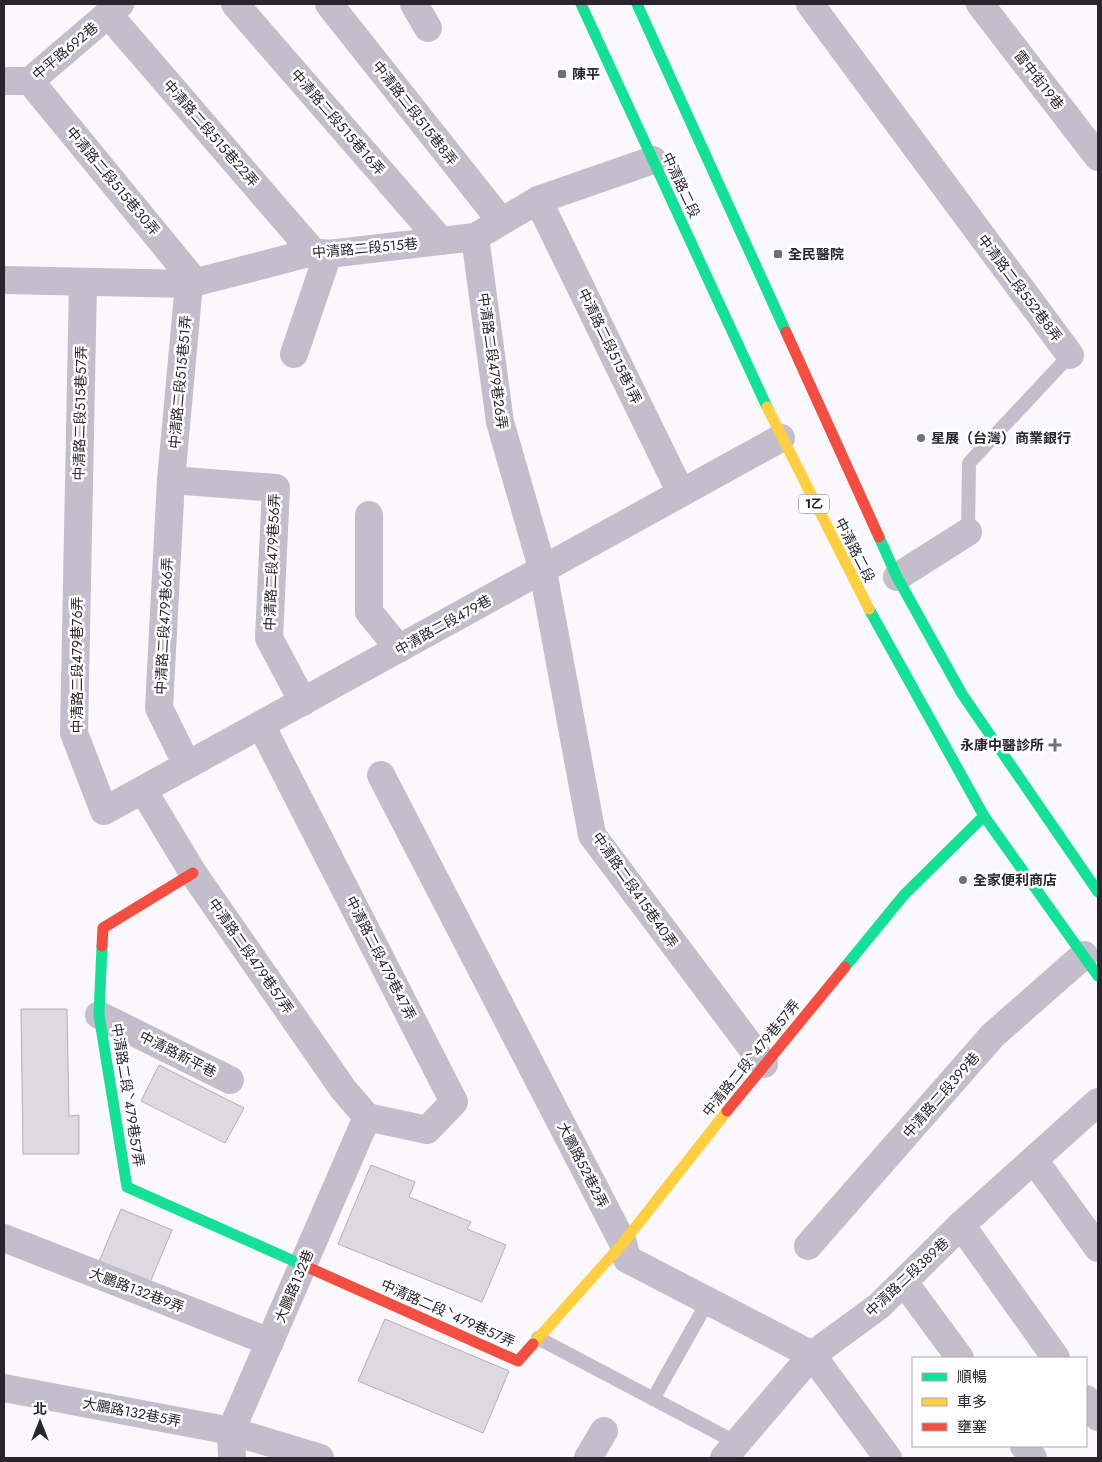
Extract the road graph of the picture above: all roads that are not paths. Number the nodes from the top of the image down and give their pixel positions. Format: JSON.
{"nodes":[{"id":1,"x":235,"y":4,"type":"edge"},
{"id":2,"x":329,"y":4,"type":"edge"},
{"id":3,"x":414,"y":4,"type":"edge"},
{"id":4,"x":580,"y":4,"type":"edge"},
{"id":5,"x":637,"y":4,"type":"edge"},
{"id":6,"x":810,"y":4,"type":"edge"},
{"id":7,"x":980,"y":4,"type":"edge"},
{"id":8,"x":114,"y":9,"type":"edge"},
{"id":9,"x":428,"y":28,"type":"dead end"},
{"id":10,"x":17,"y":81,"type":"edge"},
{"id":11,"x":1098,"y":157,"type":"edge"},
{"id":12,"x":653,"y":160,"type":"junction"},
{"id":13,"x":538,"y":200,"type":"junction"},
{"id":14,"x":501,"y":221,"type":"junction"},
{"id":15,"x":475,"y":237,"type":"junction"},
{"id":16,"x":441,"y":241,"type":"junction"},
{"id":17,"x":320,"y":253,"type":"junction"},
{"id":18,"x":4,"y":280,"type":"edge"},
{"id":19,"x":83,"y":282,"type":"junction"},
{"id":20,"x":192,"y":283,"type":"junction"},
{"id":21,"x":294,"y":354,"type":"dead end"},
{"id":22,"x":1070,"y":355,"type":"joint"},
{"id":23,"x":781,"y":438,"type":"junction"},
{"id":24,"x":171,"y":480,"type":"junction"},
{"id":25,"x":681,"y":493,"type":"junction"},
{"id":26,"x":369,"y":515,"type":"dead end"},
{"id":27,"x":968,"y":532,"type":"joint"},
{"id":28,"x":77,"y":544,"type":"joint"},
{"id":29,"x":543,"y":571,"type":"junction"},
{"id":30,"x":897,"y":577,"type":"junction"},
{"id":31,"x":399,"y":649,"type":"junction"},
{"id":32,"x":303,"y":702,"type":"junction"},
{"id":33,"x":262,"y":725,"type":"junction"},
{"id":34,"x":187,"y":765,"type":"junction"},
{"id":35,"x":381,"y":775,"type":"dead end"},
{"id":36,"x":143,"y":790,"type":"junction"},
{"id":37,"x":104,"y":811,"type":"joint"},
{"id":38,"x":984,"y":816,"type":"junction"},
{"id":39,"x":193,"y":873,"type":"junction"},
{"id":40,"x":1098,"y":892,"type":"edge"},
{"id":41,"x":1091,"y":965,"type":"edge"},
{"id":42,"x":99,"y":1015,"type":"junction"},
{"id":43,"x":764,"y":1064,"type":"junction"},
{"id":44,"x":230,"y":1080,"type":"dead end"},
{"id":45,"x":1098,"y":1102,"type":"edge"},
{"id":46,"x":367,"y":1117,"type":"junction"},
{"id":47,"x":1034,"y":1160,"type":"junction"},
{"id":48,"x":961,"y":1225,"type":"junction"},
{"id":49,"x":4,"y":1238,"type":"edge"},
{"id":50,"x":623,"y":1243,"type":"junction"},
{"id":51,"x":808,"y":1246,"type":"dead end"},
{"id":52,"x":1098,"y":1248,"type":"edge"},
{"id":53,"x":303,"y":1264,"type":"junction"},
{"id":54,"x":904,"y":1282,"type":"junction"},
{"id":55,"x":708,"y":1301,"type":"junction"},
{"id":56,"x":538,"y":1338,"type":"junction"},
{"id":57,"x":270,"y":1342,"type":"junction"},
{"id":58,"x":812,"y":1355,"type":"junction"},
{"id":59,"x":959,"y":1357,"type":"edge"},
{"id":60,"x":1055,"y":1357,"type":"edge"},
{"id":61,"x":4,"y":1388,"type":"edge"},
{"id":62,"x":653,"y":1399,"type":"junction"},
{"id":63,"x":1087,"y":1401,"type":"edge"},
{"id":64,"x":1098,"y":1417,"type":"edge"},
{"id":65,"x":231,"y":1431,"type":"junction"},
{"id":66,"x":604,"y":1431,"type":"dead end"},
{"id":67,"x":1025,"y":1447,"type":"edge"},
{"id":68,"x":731,"y":1451,"type":"edge"},
{"id":69,"x":232,"y":1458,"type":"edge"},
{"id":70,"x":320,"y":1458,"type":"edge"},
{"id":71,"x":588,"y":1458,"type":"edge"},
{"id":72,"x":888,"y":1458,"type":"edge"},
{"id":73,"x":1033,"y":1458,"type":"edge"}],
"edges":[{"from":1,"to":16,"type":"street","name":"中清路二段515巷16弄"},
{"from":2,"to":14,"type":"street","name":"中清路二段515巷8弄"},
{"from":3,"to":9,"type":"street"},
{"from":4,"to":12,"type":"main road","name":"中清路二段","number":"1乙"},
{"from":5,"to":30,"type":"main road","name":"中清路二段"},
{"from":6,"to":22,"type":"street","name":"中清路二段552巷8弄"},
{"from":7,"to":11,"type":"street","name":"雷中街19巷"},
{"from":8,"to":10,"type":"street","name":"中平路692巷"},
{"from":8,"to":17,"type":"street","name":"中清路二段515巷22弄"},
{"from":10,"to":20,"type":"street","name":"中清路二段515巷30弄"},
{"from":12,"to":13,"type":"street","name":"中清路二段515巷"},
{"from":12,"to":23,"type":"main road","name":"中清路二段","number":"1乙"},
{"from":13,"to":14,"type":"street","name":"中清路二段515巷"},
{"from":13,"to":25,"type":"street","name":"中清路二段515巷1弄"},
{"from":14,"to":15,"type":"street","name":"中清路二段515巷"},
{"from":15,"to":16,"type":"street","name":"中清路二段515巷"},
{"from":15,"to":29,"type":"street","name":"中清路二段479巷26弄"},
{"from":16,"to":17,"type":"street","name":"中清路二段515巷"},
{"from":17,"to":20,"type":"street","name":"中清路二段515巷"},
{"from":17,"to":21,"type":"street"},
{"from":18,"to":19,"type":"street","name":"中清路二段515巷"},
{"from":19,"to":20,"type":"street","name":"中清路二段515巷"},
{"from":19,"to":28,"type":"street","name":"中清路二段515巷57弄"},
{"from":20,"to":24,"type":"street","name":"中清路二段515巷51弄"},
{"from":22,"to":27,"type":"lane","name":"中清路二段552巷8弄"},
{"from":23,"to":25,"type":"street","name":"中清路二段479巷"},
{"from":23,"to":38,"type":"main road","name":"中清路二段","number":"1乙"},
{"from":24,"to":32,"type":"street","name":"中清路二段479巷56弄"},
{"from":24,"to":34,"type":"street","name":"中清路二段479巷66弄"},
{"from":25,"to":29,"type":"street","name":"中清路二段479巷"},
{"from":26,"to":31,"type":"street"},
{"from":27,"to":30,"type":"street","name":"中清路二段552巷8弄"},
{"from":28,"to":37,"type":"street","name":"中清路二段479巷76弄"},
{"from":29,"to":31,"type":"street","name":"中清路二段479巷"},
{"from":29,"to":43,"type":"street","name":"中清路二段415巷40弄"},
{"from":30,"to":40,"type":"main road","name":"中清路二段"},
{"from":31,"to":32,"type":"street","name":"中清路二段479巷"},
{"from":32,"to":33,"type":"street","name":"中清路二段479巷"},
{"from":33,"to":34,"type":"street","name":"中清路二段479巷"},
{"from":33,"to":46,"type":"street","name":"中清路二段479巷47弄"},
{"from":34,"to":36,"type":"street","name":"中清路二段479巷"},
{"from":35,"to":50,"type":"street","name":"大鵬路52巷2弄"},
{"from":36,"to":37,"type":"street","name":"中清路二段479巷"},
{"from":36,"to":39,"type":"street","name":"中清路二段479巷57弄"},
{"from":38,"to":41,"type":"main road","name":"中清路二段","number":"1乙"},
{"from":38,"to":43,"type":"main road","name":"中清路二段ˋ479巷57弄"},
{"from":39,"to":42,"type":"main road","name":"中清路二段ˋ479巷57弄"},
{"from":39,"to":46,"type":"street","name":"中清路二段479巷57弄"},
{"from":41,"to":51,"type":"street","name":"中清路二段399巷"},
{"from":42,"to":44,"type":"street","name":"中清路新平巷"},
{"from":42,"to":53,"type":"main road","name":"中清路二段ˋ479巷57弄"},
{"from":43,"to":50,"type":"main road","name":"中清路二段ˋ479巷57弄"},
{"from":45,"to":47,"type":"street","name":"中清路二段389巷"},
{"from":46,"to":53,"type":"street","name":"大鵬路132巷"},
{"from":47,"to":48,"type":"street","name":"中清路二段389巷"},
{"from":47,"to":52,"type":"street"},
{"from":48,"to":54,"type":"street","name":"中清路二段389巷"},
{"from":48,"to":60,"type":"street"},
{"from":49,"to":57,"type":"street","name":"大鵬路132巷9弄"},
{"from":50,"to":55,"type":"street","name":"大鵬路52巷2弄"},
{"from":50,"to":56,"type":"main road","name":"中清路二段ˋ479巷57弄"},
{"from":53,"to":56,"type":"main road","name":"中清路二段ˋ479巷57弄"},
{"from":53,"to":57,"type":"street","name":"大鵬路132巷"},
{"from":54,"to":58,"type":"street","name":"中清路二段389巷"},
{"from":54,"to":59,"type":"street"},
{"from":55,"to":58,"type":"street","name":"大鵬路52巷2弄"},
{"from":55,"to":62,"type":"lane"},
{"from":56,"to":62,"type":"lane"},
{"from":57,"to":65,"type":"street","name":"大鵬路132巷"},
{"from":58,"to":68,"type":"street","name":"中清路二段389巷"},
{"from":58,"to":72,"type":"street","name":"大鵬路52巷2弄"},
{"from":61,"to":65,"type":"street","name":"大鵬路132巷5弄"},
{"from":62,"to":68,"type":"lane"},
{"from":63,"to":64,"type":"street"},
{"from":65,"to":69,"type":"street","name":"大鵬路132巷"},
{"from":65,"to":70,"type":"street","name":"大鵬路132巷5弄"},
{"from":66,"to":71,"type":"street"},
{"from":67,"to":73,"type":"street"}]}
